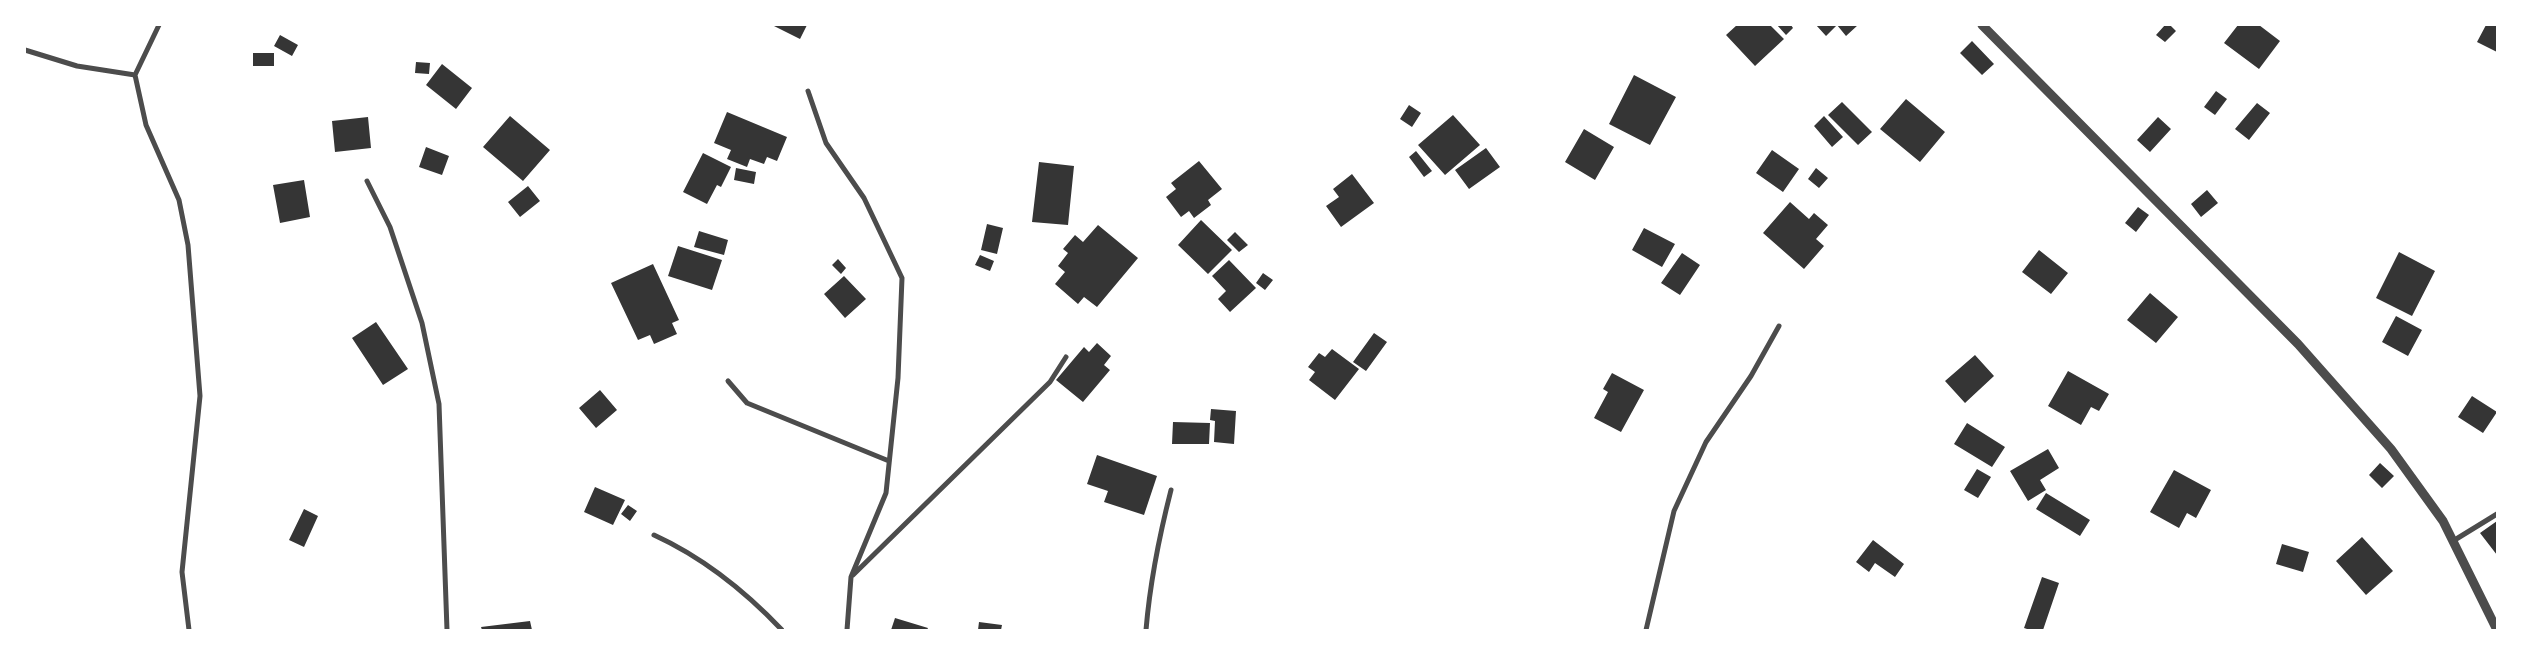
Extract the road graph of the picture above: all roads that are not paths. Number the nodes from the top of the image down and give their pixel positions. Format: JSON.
{"nodes":[{"id":1,"x":159,"y":25,"type":"edge"},
{"id":2,"x":1982,"y":25,"type":"edge"},
{"id":3,"x":25,"y":50,"type":"edge"},
{"id":4,"x":135,"y":75,"type":"junction"},
{"id":5,"x":808,"y":91,"type":"dead end"},
{"id":6,"x":367,"y":181,"type":"dead end"},
{"id":7,"x":1780,"y":326,"type":"dead end"},
{"id":8,"x":1066,"y":358,"type":"dead end"},
{"id":9,"x":728,"y":381,"type":"dead end"},
{"id":10,"x":889,"y":461,"type":"junction"},
{"id":11,"x":1171,"y":490,"type":"dead end"},
{"id":12,"x":2497,"y":514,"type":"edge"},
{"id":13,"x":654,"y":535,"type":"dead end"},
{"id":14,"x":2453,"y":541,"type":"junction"},
{"id":15,"x":851,"y":577,"type":"junction"},
{"id":16,"x":189,"y":630,"type":"edge"},
{"id":17,"x":447,"y":630,"type":"edge"},
{"id":18,"x":782,"y":630,"type":"edge"},
{"id":19,"x":847,"y":630,"type":"edge"},
{"id":20,"x":1146,"y":630,"type":"edge"},
{"id":21,"x":1646,"y":630,"type":"edge"},
{"id":22,"x":2497,"y":630,"type":"edge"}],
"edges":[{"from":1,"to":4,"type":"street"},
{"from":2,"to":14,"type":"street"},
{"from":3,"to":4,"type":"street"},
{"from":4,"to":16,"type":"street"},
{"from":5,"to":10,"type":"street"},
{"from":6,"to":17,"type":"street"},
{"from":7,"to":21,"type":"street"},
{"from":8,"to":15,"type":"street"},
{"from":9,"to":10,"type":"street"},
{"from":10,"to":15,"type":"street"},
{"from":11,"to":20,"type":"street"},
{"from":12,"to":14,"type":"street"},
{"from":13,"to":18,"type":"street"},
{"from":14,"to":22,"type":"street"},
{"from":15,"to":19,"type":"street"}]}
